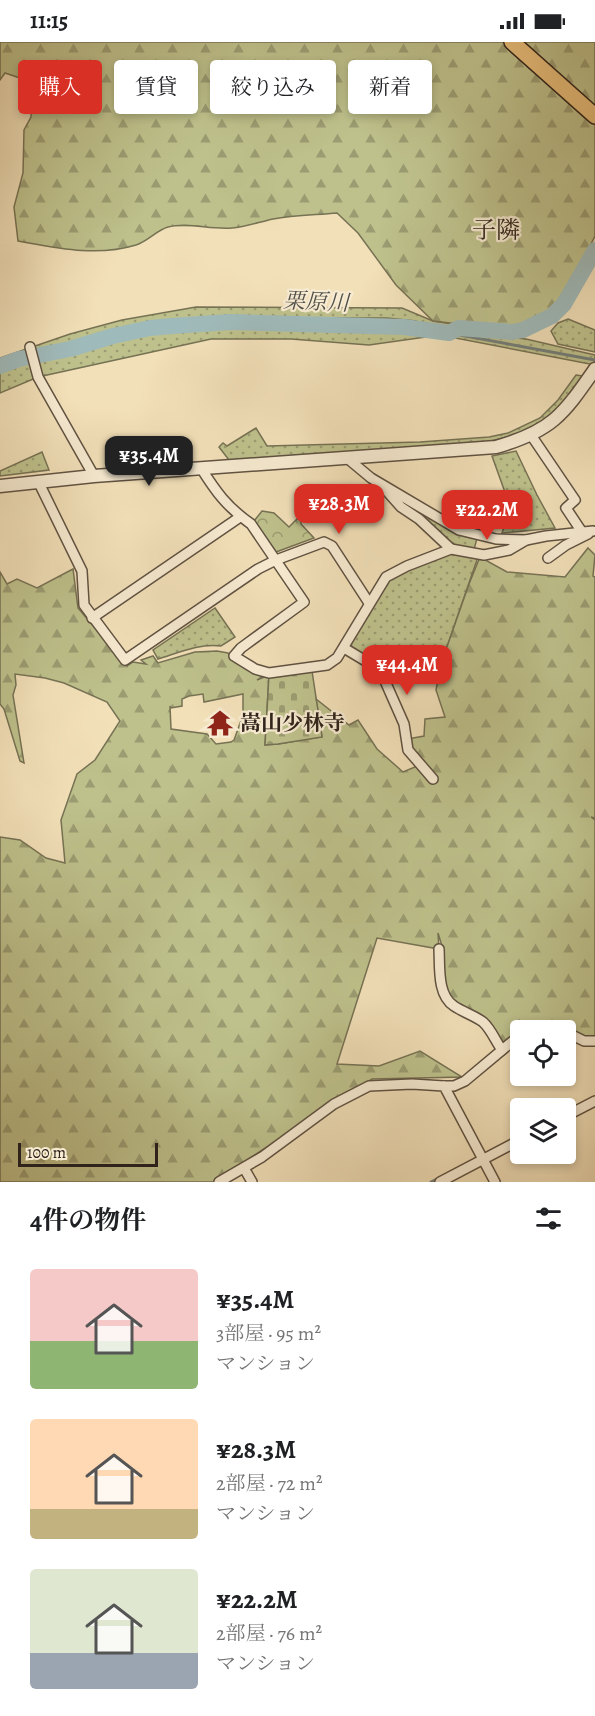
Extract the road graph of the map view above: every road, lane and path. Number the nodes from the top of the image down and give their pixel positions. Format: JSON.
{"nodes":[{"id":1,"x":512,"y":42,"type":"edge"},
{"id":2,"x":595,"y":116,"type":"edge"},
{"id":3,"x":30,"y":347,"type":"dead end"},
{"id":4,"x":595,"y":369,"type":"edge"},
{"id":5,"x":531,"y":435,"type":"junction"},
{"id":6,"x":348,"y":458,"type":"junction"},
{"id":7,"x":201,"y":468,"type":"junction"},
{"id":8,"x":94,"y":476,"type":"junction"},
{"id":9,"x":38,"y":481,"type":"junction"},
{"id":10,"x":379,"y":482,"type":"junction"},
{"id":11,"x":0,"y":486,"type":"edge"},
{"id":12,"x":240,"y":517,"type":"junction"},
{"id":13,"x":594,"y":530,"type":"edge"},
{"id":14,"x":582,"y":532,"type":"junction"},
{"id":15,"x":526,"y":540,"type":"junction"},
{"id":16,"x":451,"y":549,"type":"junction"},
{"id":17,"x":548,"y":558,"type":"dead end"},
{"id":18,"x":276,"y":560,"type":"junction"},
{"id":19,"x":369,"y":603,"type":"junction"},
{"id":20,"x":92,"y":618,"type":"junction"},
{"id":21,"x":344,"y":648,"type":"junction"},
{"id":22,"x":433,"y":779,"type":"dead end"},
{"id":23,"x":439,"y":949,"type":"dead end"},
{"id":24,"x":576,"y":1037,"type":"edge"},
{"id":25,"x":595,"y":1041,"type":"edge"},
{"id":26,"x":510,"y":1043,"type":"edge"},
{"id":27,"x":502,"y":1050,"type":"junction"},
{"id":28,"x":444,"y":1086,"type":"junction"},
{"id":29,"x":595,"y":1101,"type":"edge"},
{"id":30,"x":576,"y":1111,"type":"edge"},
{"id":31,"x":510,"y":1144,"type":"edge"},
{"id":32,"x":481,"y":1156,"type":"junction"},
{"id":33,"x":244,"y":1168,"type":"junction"},
{"id":34,"x":219,"y":1182,"type":"edge"},
{"id":35,"x":252,"y":1182,"type":"edge"},
{"id":36,"x":440,"y":1182,"type":"edge"},
{"id":37,"x":495,"y":1182,"type":"edge"}],
"edges":[{"from":1,"to":2,"type":"main road"},
{"from":3,"to":8,"type":"street"},
{"from":4,"to":5,"type":"street"},
{"from":5,"to":6,"type":"street"},
{"from":5,"to":14,"type":"street"},
{"from":6,"to":7,"type":"street"},
{"from":6,"to":10,"type":"street"},
{"from":7,"to":8,"type":"street"},
{"from":7,"to":12,"type":"street"},
{"from":8,"to":9,"type":"street"},
{"from":9,"to":11,"type":"street"},
{"from":9,"to":20,"type":"street"},
{"from":10,"to":15,"type":"street"},
{"from":10,"to":16,"type":"street"},
{"from":12,"to":18,"type":"street"},
{"from":12,"to":20,"type":"street"},
{"from":13,"to":14,"type":"street"},
{"from":13,"to":17,"type":"street"},
{"from":14,"to":15,"type":"street"},
{"from":15,"to":16,"type":"street"},
{"from":16,"to":19,"type":"street"},
{"from":18,"to":19,"type":"street"},
{"from":18,"to":20,"type":"street"},
{"from":18,"to":21,"type":"street"},
{"from":19,"to":21,"type":"street"},
{"from":21,"to":22,"type":"street"},
{"from":23,"to":27,"type":"street"},
{"from":24,"to":25,"type":"street"},
{"from":26,"to":27,"type":"street"},
{"from":27,"to":28,"type":"street"},
{"from":28,"to":32,"type":"street"},
{"from":28,"to":33,"type":"street"},
{"from":29,"to":30,"type":"street"},
{"from":31,"to":32,"type":"street"},
{"from":32,"to":36,"type":"street"},
{"from":32,"to":37,"type":"street"},
{"from":33,"to":34,"type":"street"},
{"from":33,"to":35,"type":"street"}]}
